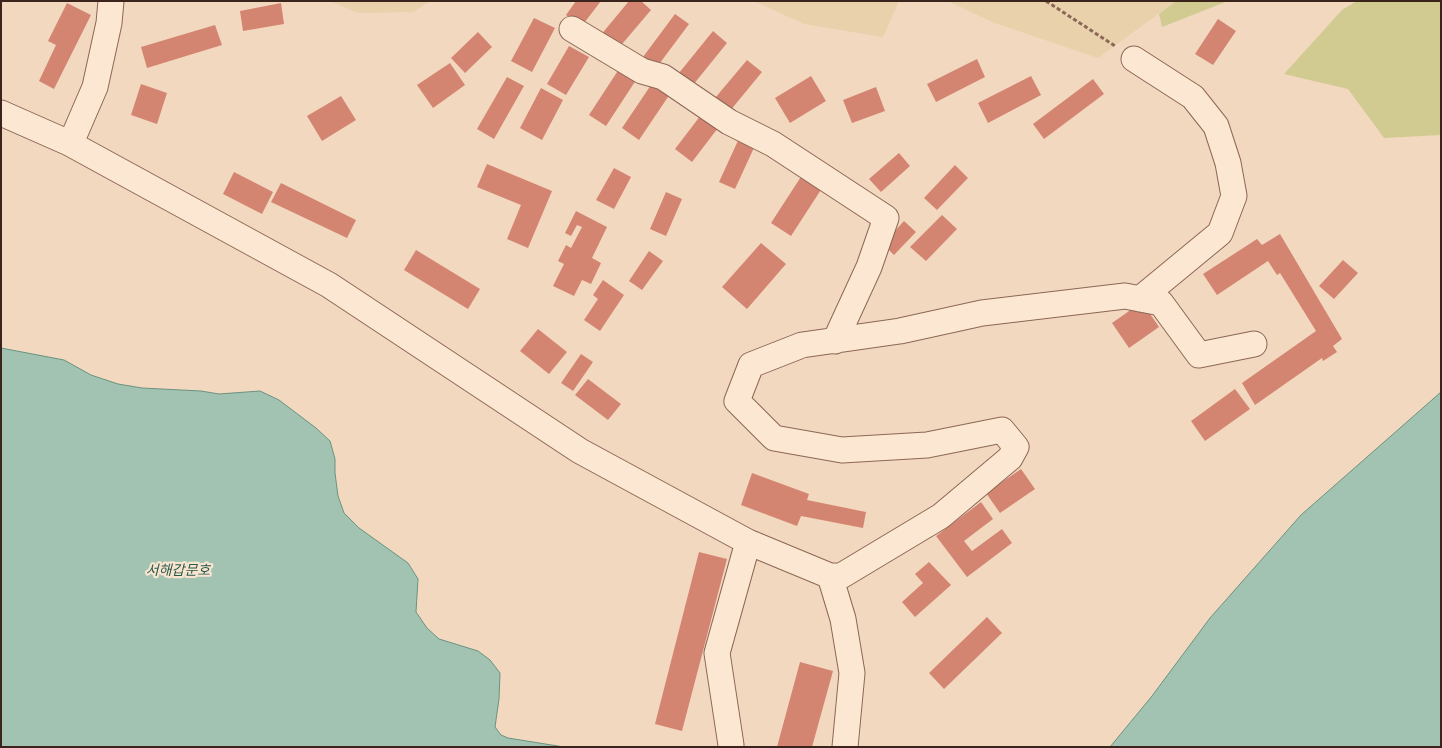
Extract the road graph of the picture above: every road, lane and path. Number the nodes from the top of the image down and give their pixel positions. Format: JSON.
{"nodes":[{"id":1,"x":111,"y":1,"type":"edge"},
{"id":2,"x":1046,"y":1,"type":"edge"},
{"id":3,"x":572,"y":29,"type":"dead end"},
{"id":4,"x":1134,"y":59,"type":"joint"},
{"id":5,"x":1,"y":113,"type":"edge"},
{"id":6,"x":69,"y":144,"type":"junction"},
{"id":7,"x":1140,"y":299,"type":"junction"},
{"id":8,"x":835,"y":341,"type":"junction"},
{"id":9,"x":1254,"y":344,"type":"dead end"},
{"id":10,"x":748,"y":542,"type":"junction"},
{"id":11,"x":830,"y":576,"type":"junction"},
{"id":12,"x":731,"y":745,"type":"dead end"},
{"id":13,"x":845,"y":747,"type":"edge"}],
"edges":[{"from":1,"to":6,"type":"street"},
{"from":2,"to":4,"type":"path"},
{"from":3,"to":8,"type":"street"},
{"from":4,"to":7,"type":"street"},
{"from":5,"to":6,"type":"street"},
{"from":6,"to":10,"type":"street"},
{"from":7,"to":8,"type":"street"},
{"from":7,"to":9,"type":"street"},
{"from":8,"to":11,"type":"street"},
{"from":10,"to":11,"type":"street"},
{"from":10,"to":12,"type":"street"},
{"from":11,"to":13,"type":"street"}]}
